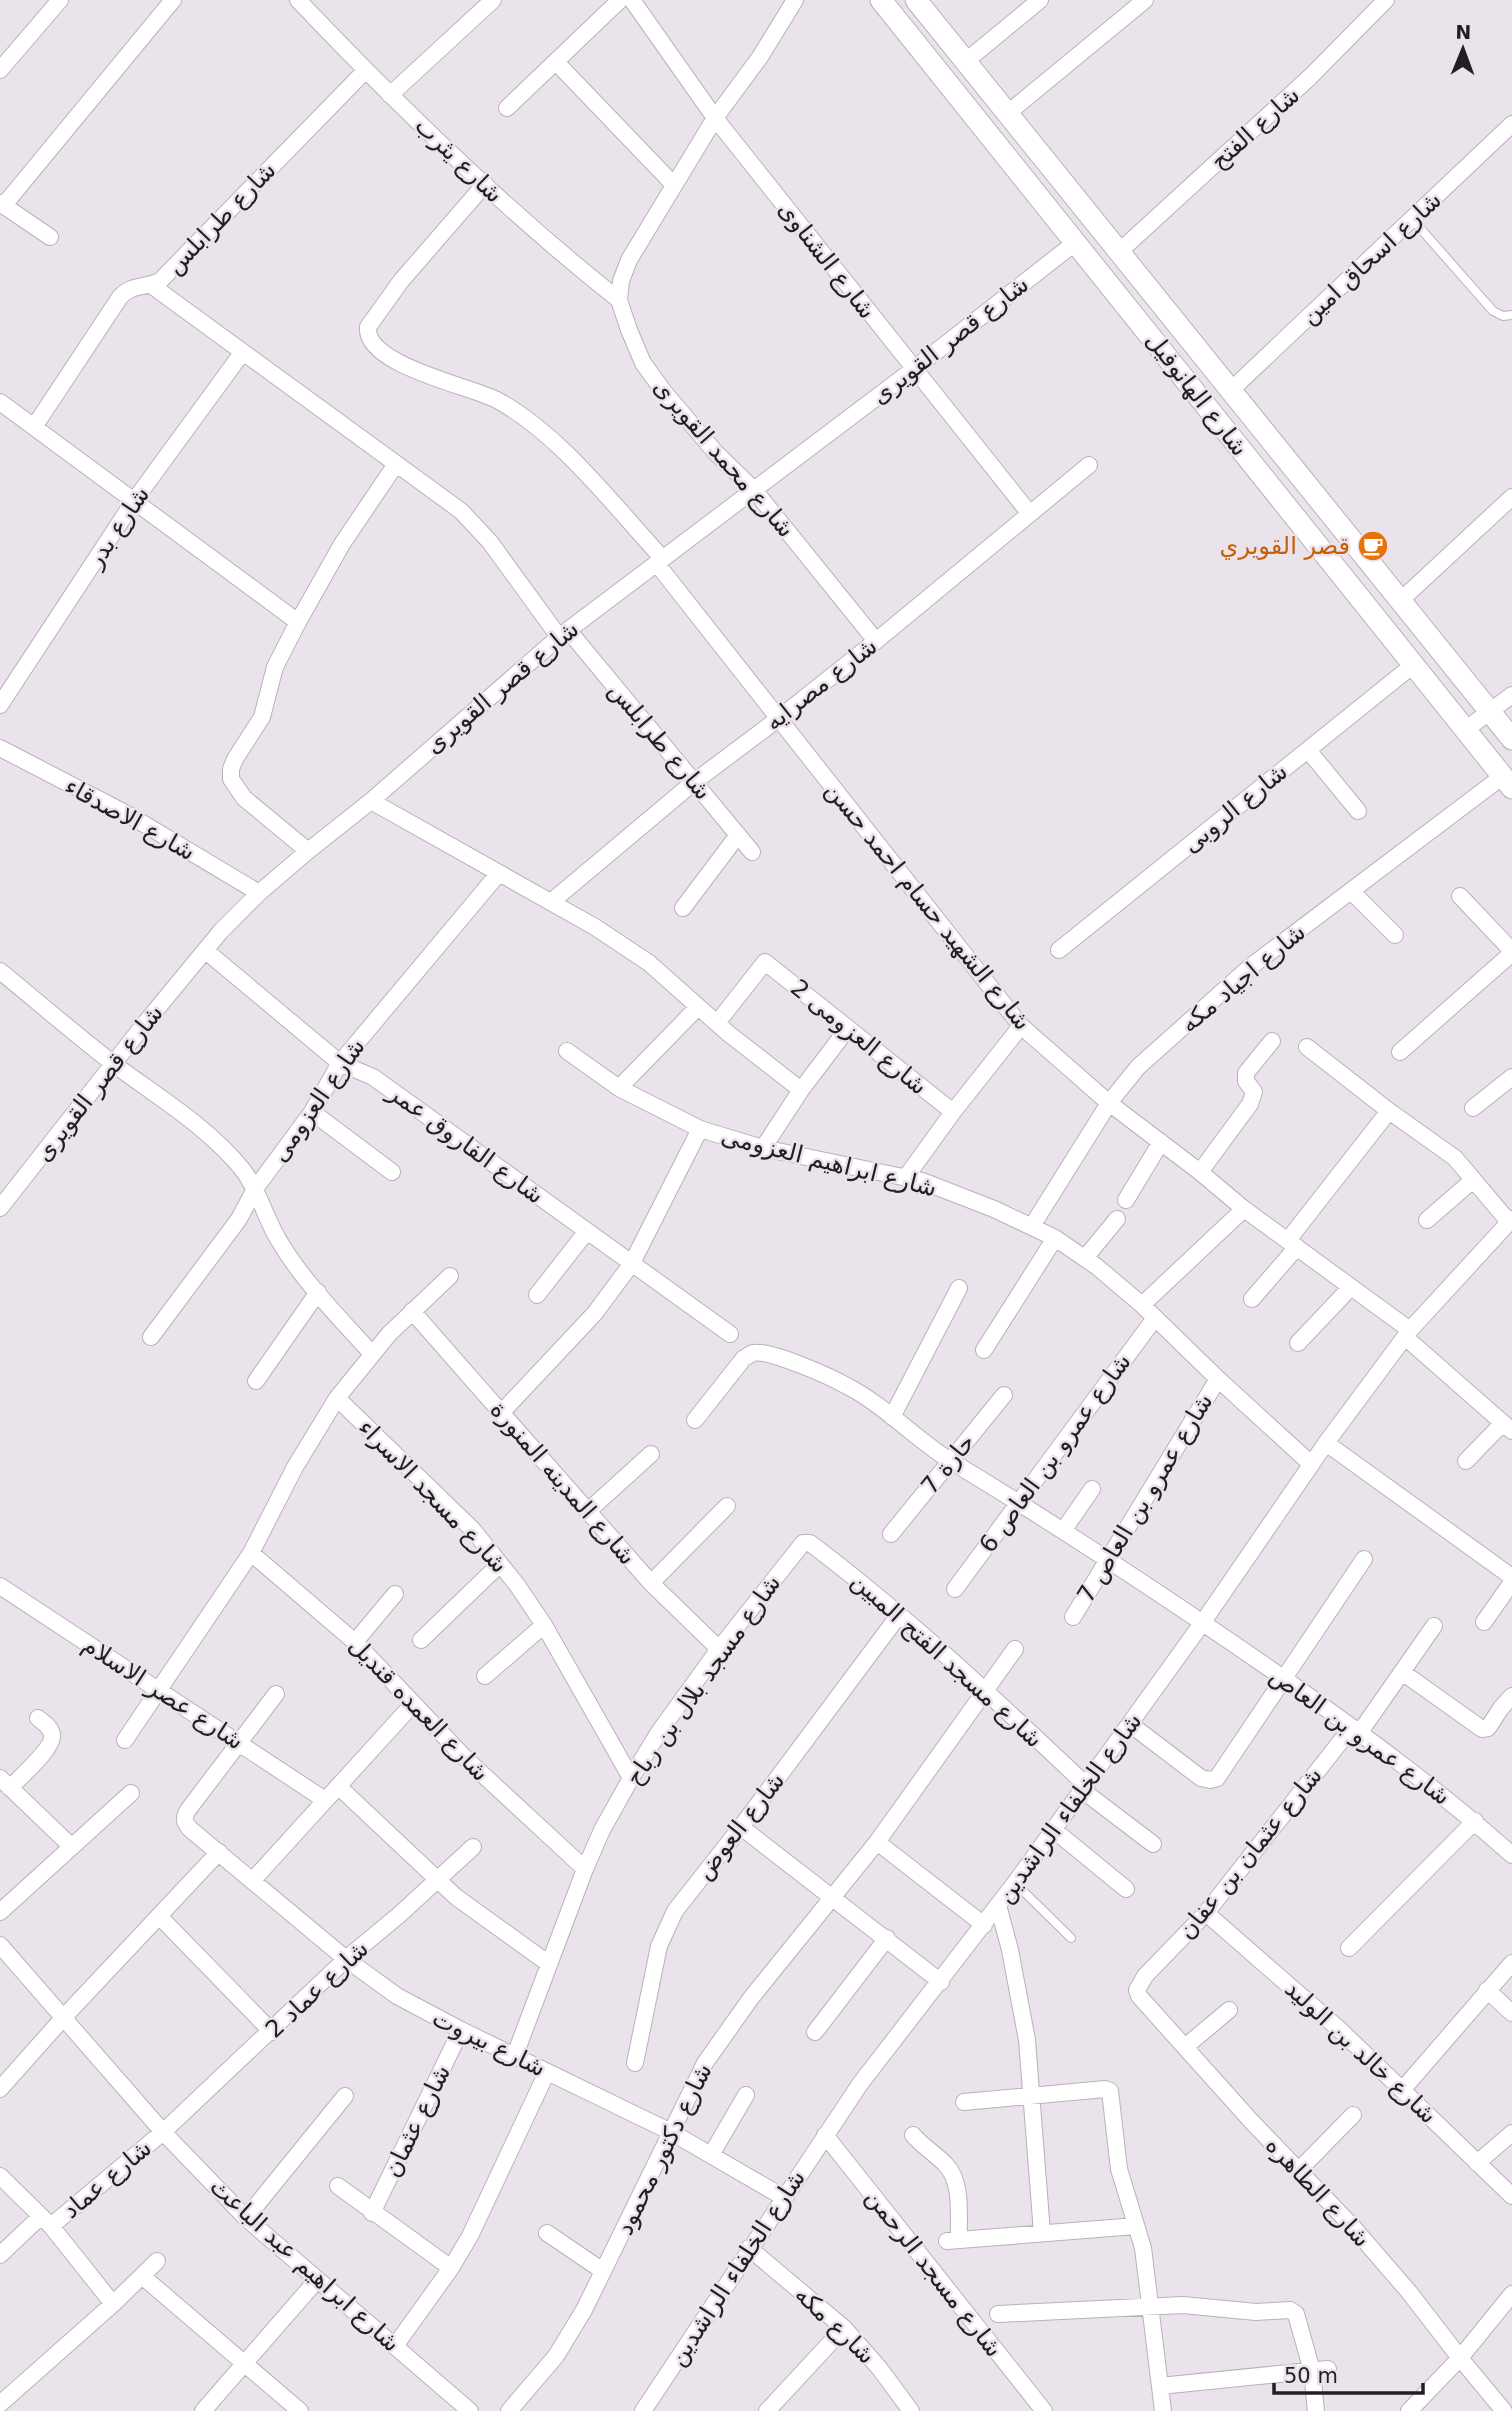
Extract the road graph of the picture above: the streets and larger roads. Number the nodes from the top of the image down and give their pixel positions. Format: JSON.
{"nodes":[{"id":1,"x":60,"y":0,"type":"edge"},
{"id":2,"x":173,"y":0,"type":"edge"},
{"id":3,"x":493,"y":0,"type":"edge"},
{"id":4,"x":620,"y":0,"type":"edge"},
{"id":5,"x":632,"y":0,"type":"edge"},
{"id":6,"x":795,"y":0,"type":"edge"},
{"id":7,"x":881,"y":0,"type":"edge"},
{"id":8,"x":916,"y":0,"type":"edge"},
{"id":9,"x":1040,"y":0,"type":"edge"},
{"id":10,"x":1146,"y":0,"type":"edge"},
{"id":11,"x":1386,"y":0,"type":"edge"},
{"id":12,"x":308,"y":3,"type":"edge"},
{"id":13,"x":966,"y":61,"type":"junction"},
{"id":14,"x":556,"y":62,"type":"junction"},
{"id":15,"x":0,"y":70,"type":"edge"},
{"id":16,"x":365,"y":71,"type":"junction"},
{"id":17,"x":390,"y":95,"type":"junction"},
{"id":18,"x":507,"y":108,"type":"dead end"},
{"id":19,"x":1008,"y":113,"type":"junction"},
{"id":20,"x":715,"y":118,"type":"junction"},
{"id":21,"x":1512,"y":124,"type":"edge"},
{"id":22,"x":485,"y":184,"type":"junction"},
{"id":23,"x":674,"y":185,"type":"junction"},
{"id":24,"x":2,"y":204,"type":"edge"},
{"id":25,"x":50,"y":237,"type":"dead end"},
{"id":26,"x":1076,"y":242,"type":"junction"},
{"id":27,"x":1120,"y":251,"type":"junction"},
{"id":28,"x":151,"y":285,"type":"junction"},
{"id":29,"x":620,"y":300,"type":"junction"},
{"id":30,"x":242,"y":353,"type":"junction"},
{"id":31,"x":914,"y":369,"type":"junction"},
{"id":32,"x":1230,"y":391,"type":"junction"},
{"id":33,"x":0,"y":402,"type":"edge"},
{"id":34,"x":34,"y":427,"type":"junction"},
{"id":35,"x":396,"y":464,"type":"junction"},
{"id":36,"x":1089,"y":465,"type":"dead end"},
{"id":37,"x":755,"y":491,"type":"junction"},
{"id":38,"x":1512,"y":497,"type":"edge"},
{"id":39,"x":134,"y":502,"type":"junction"},
{"id":40,"x":1030,"y":514,"type":"junction"},
{"id":41,"x":660,"y":562,"type":"junction"},
{"id":42,"x":1402,"y":600,"type":"junction"},
{"id":43,"x":298,"y":622,"type":"junction"},
{"id":44,"x":564,"y":633,"type":"junction"},
{"id":45,"x":876,"y":641,"type":"junction"},
{"id":46,"x":1412,"y":666,"type":"junction"},
{"id":47,"x":1512,"y":695,"type":"edge"},
{"id":48,"x":0,"y":705,"type":"edge"},
{"id":49,"x":1490,"y":711,"type":"junction"},
{"id":50,"x":778,"y":719,"type":"junction"},
{"id":51,"x":1465,"y":730,"type":"junction"},
{"id":52,"x":1512,"y":739,"type":"edge"},
{"id":53,"x":0,"y":748,"type":"edge"},
{"id":54,"x":1308,"y":750,"type":"junction"},
{"id":55,"x":694,"y":782,"type":"junction"},
{"id":56,"x":1507,"y":782,"type":"edge"},
{"id":57,"x":372,"y":802,"type":"junction"},
{"id":58,"x":1358,"y":811,"type":"dead end"},
{"id":59,"x":738,"y":835,"type":"junction"},
{"id":60,"x":308,"y":851,"type":"junction"},
{"id":61,"x":752,"y":852,"type":"dead end"},
{"id":62,"x":499,"y":873,"type":"junction"},
{"id":63,"x":1352,"y":891,"type":"junction"},
{"id":64,"x":259,"y":893,"type":"junction"},
{"id":65,"x":1460,"y":896,"type":"dead end"},
{"id":66,"x":551,"y":902,"type":"junction"},
{"id":67,"x":683,"y":908,"type":"dead end"},
{"id":68,"x":1395,"y":935,"type":"dead end"},
{"id":69,"x":1059,"y":950,"type":"dead end"},
{"id":70,"x":206,"y":951,"type":"junction"},
{"id":71,"x":1511,"y":954,"type":"edge"},
{"id":72,"x":0,"y":971,"type":"edge"},
{"id":73,"x":698,"y":1007,"type":"junction"},
{"id":74,"x":717,"y":1023,"type":"junction"},
{"id":75,"x":1021,"y":1026,"type":"junction"},
{"id":76,"x":848,"y":1028,"type":"junction"},
{"id":77,"x":1272,"y":1041,"type":"dead end"},
{"id":78,"x":1307,"y":1047,"type":"dead end"},
{"id":79,"x":567,"y":1051,"type":"dead end"},
{"id":80,"x":1400,"y":1052,"type":"dead end"},
{"id":81,"x":114,"y":1063,"type":"junction"},
{"id":82,"x":340,"y":1063,"type":"junction"},
{"id":83,"x":1512,"y":1077,"type":"edge"},
{"id":84,"x":619,"y":1088,"type":"junction"},
{"id":85,"x":801,"y":1090,"type":"junction"},
{"id":86,"x":1110,"y":1102,"type":"junction"},
{"id":87,"x":1473,"y":1108,"type":"dead end"},
{"id":88,"x":1389,"y":1111,"type":"junction"},
{"id":89,"x":312,"y":1112,"type":"junction"},
{"id":90,"x":953,"y":1112,"type":"junction"},
{"id":91,"x":700,"y":1129,"type":"junction"},
{"id":92,"x":1161,"y":1142,"type":"junction"},
{"id":93,"x":763,"y":1148,"type":"junction"},
{"id":94,"x":392,"y":1172,"type":"dead end"},
{"id":95,"x":1200,"y":1172,"type":"junction"},
{"id":96,"x":906,"y":1177,"type":"junction"},
{"id":97,"x":1473,"y":1180,"type":"junction"},
{"id":98,"x":255,"y":1189,"type":"junction"},
{"id":99,"x":1126,"y":1200,"type":"dead end"},
{"id":100,"x":1,"y":1206,"type":"edge"},
{"id":101,"x":1244,"y":1209,"type":"junction"},
{"id":102,"x":1117,"y":1219,"type":"dead end"},
{"id":103,"x":1427,"y":1220,"type":"dead end"},
{"id":104,"x":1511,"y":1221,"type":"edge"},
{"id":105,"x":1032,"y":1226,"type":"junction"},
{"id":106,"x":587,"y":1231,"type":"junction"},
{"id":107,"x":1055,"y":1238,"type":"junction"},
{"id":108,"x":1293,"y":1243,"type":"junction"},
{"id":109,"x":1084,"y":1258,"type":"junction"},
{"id":110,"x":632,"y":1263,"type":"junction"},
{"id":111,"x":450,"y":1276,"type":"dead end"},
{"id":112,"x":1351,"y":1287,"type":"junction"},
{"id":113,"x":959,"y":1288,"type":"dead end"},
{"id":114,"x":318,"y":1292,"type":"junction"},
{"id":115,"x":537,"y":1295,"type":"dead end"},
{"id":116,"x":1252,"y":1299,"type":"dead end"},
{"id":117,"x":1142,"y":1305,"type":"junction"},
{"id":118,"x":412,"y":1311,"type":"junction"},
{"id":119,"x":1155,"y":1318,"type":"junction"},
{"id":120,"x":730,"y":1334,"type":"dead end"},
{"id":121,"x":1407,"y":1334,"type":"junction"},
{"id":122,"x":151,"y":1337,"type":"dead end"},
{"id":123,"x":1298,"y":1343,"type":"dead end"},
{"id":124,"x":984,"y":1350,"type":"dead end"},
{"id":125,"x":372,"y":1354,"type":"junction"},
{"id":126,"x":1218,"y":1380,"type":"junction"},
{"id":127,"x":256,"y":1381,"type":"dead end"},
{"id":128,"x":1004,"y":1395,"type":"dead end"},
{"id":129,"x":337,"y":1398,"type":"junction"},
{"id":130,"x":502,"y":1412,"type":"junction"},
{"id":131,"x":892,"y":1417,"type":"junction"},
{"id":132,"x":695,"y":1420,"type":"dead end"},
{"id":133,"x":1507,"y":1427,"type":"edge"},
{"id":134,"x":1326,"y":1443,"type":"junction"},
{"id":135,"x":651,"y":1454,"type":"dead end"},
{"id":136,"x":950,"y":1461,"type":"junction"},
{"id":137,"x":1466,"y":1461,"type":"dead end"},
{"id":138,"x":1311,"y":1464,"type":"junction"},
{"id":139,"x":1092,"y":1489,"type":"dead end"},
{"id":140,"x":1018,"y":1502,"type":"junction"},
{"id":141,"x":727,"y":1506,"type":"dead end"},
{"id":142,"x":588,"y":1511,"type":"junction"},
{"id":143,"x":1063,"y":1531,"type":"junction"},
{"id":144,"x":891,"y":1534,"type":"dead end"},
{"id":145,"x":803,"y":1543,"type":"joint"},
{"id":146,"x":251,"y":1553,"type":"junction"},
{"id":147,"x":1364,"y":1559,"type":"dead end"},
{"id":148,"x":1107,"y":1560,"type":"junction"},
{"id":149,"x":500,"y":1564,"type":"junction"},
{"id":150,"x":1512,"y":1579,"type":"edge"},
{"id":151,"x":650,"y":1583,"type":"junction"},
{"id":152,"x":0,"y":1586,"type":"edge"},
{"id":153,"x":955,"y":1589,"type":"dead end"},
{"id":154,"x":395,"y":1594,"type":"dead end"},
{"id":155,"x":899,"y":1615,"type":"junction"},
{"id":156,"x":1073,"y":1617,"type":"dead end"},
{"id":157,"x":1203,"y":1622,"type":"junction"},
{"id":158,"x":1484,"y":1622,"type":"dead end"},
{"id":159,"x":544,"y":1625,"type":"junction"},
{"id":160,"x":1434,"y":1626,"type":"dead end"},
{"id":161,"x":421,"y":1640,"type":"dead end"},
{"id":162,"x":355,"y":1642,"type":"junction"},
{"id":163,"x":719,"y":1649,"type":"junction"},
{"id":164,"x":1015,"y":1649,"type":"dead end"},
{"id":165,"x":1402,"y":1672,"type":"junction"},
{"id":166,"x":485,"y":1676,"type":"dead end"},
{"id":167,"x":1284,"y":1679,"type":"junction"},
{"id":168,"x":159,"y":1690,"type":"junction"},
{"id":169,"x":985,"y":1690,"type":"junction"},
{"id":170,"x":276,"y":1694,"type":"dead end"},
{"id":171,"x":1512,"y":1696,"type":"edge"},
{"id":172,"x":413,"y":1704,"type":"junction"},
{"id":173,"x":38,"y":1718,"type":"dead end"},
{"id":174,"x":1130,"y":1724,"type":"junction"},
{"id":175,"x":1356,"y":1729,"type":"junction"},
{"id":176,"x":125,"y":1740,"type":"dead end"},
{"id":177,"x":239,"y":1743,"type":"junction"},
{"id":178,"x":631,"y":1778,"type":"junction"},
{"id":179,"x":5,"y":1783,"type":"edge"},
{"id":180,"x":338,"y":1786,"type":"junction"},
{"id":181,"x":1084,"y":1787,"type":"junction"},
{"id":182,"x":131,"y":1793,"type":"dead end"},
{"id":183,"x":325,"y":1800,"type":"junction"},
{"id":184,"x":1475,"y":1821,"type":"junction"},
{"id":185,"x":741,"y":1827,"type":"junction"},
{"id":186,"x":1054,"y":1830,"type":"junction"},
{"id":187,"x":877,"y":1842,"type":"junction"},
{"id":188,"x":1153,"y":1844,"type":"dead end"},
{"id":189,"x":72,"y":1847,"type":"junction"},
{"id":190,"x":473,"y":1847,"type":"dead end"},
{"id":191,"x":219,"y":1852,"type":"junction"},
{"id":192,"x":1512,"y":1855,"type":"edge"},
{"id":193,"x":585,"y":1868,"type":"junction"},
{"id":194,"x":438,"y":1879,"type":"junction"},
{"id":195,"x":252,"y":1881,"type":"junction"},
{"id":196,"x":1126,"y":1889,"type":"dead end"},
{"id":197,"x":833,"y":1896,"type":"junction"},
{"id":198,"x":998,"y":1905,"type":"junction"},
{"id":199,"x":0,"y":1912,"type":"edge"},
{"id":200,"x":1206,"y":1913,"type":"junction"},
{"id":201,"x":159,"y":1916,"type":"junction"},
{"id":202,"x":984,"y":1925,"type":"junction"},
{"id":203,"x":887,"y":1938,"type":"junction"},
{"id":204,"x":0,"y":1945,"type":"edge"},
{"id":205,"x":1349,"y":1948,"type":"dead end"},
{"id":206,"x":346,"y":1959,"type":"junction"},
{"id":207,"x":1512,"y":1963,"type":"edge"},
{"id":208,"x":549,"y":1964,"type":"junction"},
{"id":209,"x":1145,"y":1976,"type":"joint"},
{"id":210,"x":940,"y":1982,"type":"junction"},
{"id":211,"x":1487,"y":1990,"type":"junction"},
{"id":212,"x":1229,"y":2010,"type":"dead end"},
{"id":213,"x":1512,"y":2012,"type":"edge"},
{"id":214,"x":64,"y":2017,"type":"junction"},
{"id":215,"x":461,"y":2030,"type":"junction"},
{"id":216,"x":272,"y":2032,"type":"junction"},
{"id":217,"x":815,"y":2032,"type":"dead end"},
{"id":218,"x":1185,"y":2047,"type":"junction"},
{"id":219,"x":515,"y":2055,"type":"junction"},
{"id":220,"x":635,"y":2063,"type":"dead end"},
{"id":221,"x":547,"y":2072,"type":"junction"},
{"id":222,"x":1403,"y":2089,"type":"junction"},
{"id":223,"x":0,"y":2090,"type":"edge"},
{"id":224,"x":746,"y":2095,"type":"dead end"},
{"id":225,"x":345,"y":2096,"type":"dead end"},
{"id":226,"x":1031,"y":2096,"type":"junction"},
{"id":227,"x":964,"y":2102,"type":"dead end"},
{"id":228,"x":1353,"y":2115,"type":"dead end"},
{"id":229,"x":163,"y":2132,"type":"junction"},
{"id":230,"x":671,"y":2132,"type":"junction"},
{"id":231,"x":1512,"y":2133,"type":"edge"},
{"id":232,"x":825,"y":2135,"type":"junction"},
{"id":233,"x":913,"y":2135,"type":"dead end"},
{"id":234,"x":711,"y":2155,"type":"junction"},
{"id":235,"x":1477,"y":2163,"type":"junction"},
{"id":236,"x":1299,"y":2170,"type":"junction"},
{"id":237,"x":0,"y":2176,"type":"edge"},
{"id":238,"x":338,"y":2186,"type":"dead end"},
{"id":239,"x":1512,"y":2196,"type":"edge"},
{"id":240,"x":783,"y":2197,"type":"junction"},
{"id":241,"x":372,"y":2213,"type":"junction"},
{"id":242,"x":246,"y":2218,"type":"junction"},
{"id":243,"x":46,"y":2221,"type":"junction"},
{"id":244,"x":1136,"y":2226,"type":"junction"},
{"id":245,"x":547,"y":2233,"type":"dead end"},
{"id":246,"x":1042,"y":2233,"type":"junction"},
{"id":247,"x":749,"y":2248,"type":"junction"},
{"id":248,"x":0,"y":2255,"type":"edge"},
{"id":249,"x":158,"y":2261,"type":"dead end"},
{"id":250,"x":451,"y":2269,"type":"junction"},
{"id":251,"x":603,"y":2272,"type":"junction"},
{"id":252,"x":142,"y":2276,"type":"junction"},
{"id":253,"x":317,"y":2280,"type":"junction"},
{"id":254,"x":1512,"y":2294,"type":"edge"},
{"id":255,"x":113,"y":2304,"type":"junction"},
{"id":256,"x":1151,"y":2306,"type":"junction"},
{"id":257,"x":998,"y":2314,"type":"dead end"},
{"id":258,"x":844,"y":2328,"type":"junction"},
{"id":259,"x":395,"y":2346,"type":"junction"},
{"id":260,"x":1460,"y":2358,"type":"junction"},
{"id":261,"x":245,"y":2363,"type":"junction"},
{"id":262,"x":1320,"y":2370,"type":"junction"},
{"id":263,"x":1160,"y":2386,"type":"junction"},
{"id":264,"x":0,"y":2404,"type":"edge"},
{"id":265,"x":905,"y":2409,"type":"edge"},
{"id":266,"x":203,"y":2411,"type":"edge"},
{"id":267,"x":300,"y":2411,"type":"edge"},
{"id":268,"x":470,"y":2411,"type":"edge"},
{"id":269,"x":509,"y":2411,"type":"edge"},
{"id":270,"x":643,"y":2411,"type":"edge"},
{"id":271,"x":767,"y":2411,"type":"edge"},
{"id":272,"x":1044,"y":2411,"type":"edge"},
{"id":273,"x":1163,"y":2411,"type":"edge"},
{"id":274,"x":1316,"y":2411,"type":"edge"},
{"id":275,"x":1409,"y":2411,"type":"edge"},
{"id":276,"x":1504,"y":2411,"type":"edge"}],
"edges":[{"from":1,"to":15,"type":"street"},
{"from":2,"to":24,"type":"street"},
{"from":3,"to":17,"type":"street"},
{"from":4,"to":14,"type":"street"},
{"from":5,"to":20,"type":"street","name":"شارع الشناوى"},
{"from":6,"to":20,"type":"street","name":"شارع محمد القويرى"},
{"from":7,"to":26,"type":"street","name":"شارع الهانوفيل"},
{"from":8,"to":13,"type":"street","name":"شارع الهانوفيل"},
{"from":9,"to":13,"type":"street"},
{"from":10,"to":19,"type":"street"},
{"from":11,"to":27,"type":"street","name":"شارع الفتح"},
{"from":12,"to":16,"type":"street","name":"شارع يثرب"},
{"from":13,"to":19,"type":"street","name":"شارع الهانوفيل"},
{"from":14,"to":18,"type":"street"},
{"from":14,"to":23,"type":"street"},
{"from":16,"to":17,"type":"street","name":"شارع يثرب"},
{"from":16,"to":28,"type":"street","name":"شارع طرابلس"},
{"from":17,"to":22,"type":"street","name":"شارع يثرب"},
{"from":19,"to":27,"type":"street","name":"شارع الهانوفيل"},
{"from":20,"to":23,"type":"street","name":"شارع محمد القويرى"},
{"from":20,"to":31,"type":"street","name":"شارع الشناوى"},
{"from":21,"to":32,"type":"street","name":"شارع اسحاق امين"},
{"from":22,"to":29,"type":"street","name":"شارع يثرب"},
{"from":22,"to":41,"type":"street","name":"شارع الشهيد حسام احمد حسن"},
{"from":23,"to":29,"type":"street","name":"شارع محمد القويرى"},
{"from":24,"to":25,"type":"street"},
{"from":26,"to":31,"type":"street","name":"شارع قصر القويرى"},
{"from":26,"to":46,"type":"street","name":"شارع الهانوفيل"},
{"from":27,"to":32,"type":"street","name":"شارع الهانوفيل"},
{"from":28,"to":30,"type":"street","name":"شارع طرابلس"},
{"from":28,"to":34,"type":"street","name":"شارع طرابلس"},
{"from":29,"to":37,"type":"street","name":"شارع محمد القويرى"},
{"from":30,"to":35,"type":"street","name":"شارع طرابلس"},
{"from":30,"to":39,"type":"street","name":"شارع بدر"},
{"from":31,"to":37,"type":"street","name":"شارع قصر القويرى"},
{"from":31,"to":40,"type":"street","name":"شارع الشناوى"},
{"from":32,"to":42,"type":"street","name":"شارع الهانوفيل"},
{"from":33,"to":34,"type":"street"},
{"from":34,"to":39,"type":"street"},
{"from":35,"to":43,"type":"street"},
{"from":35,"to":44,"type":"street","name":"شارع طرابلس"},
{"from":36,"to":40,"type":"street","name":"شارع مصرايه"},
{"from":37,"to":41,"type":"street","name":"شارع قصر القويرى"},
{"from":37,"to":45,"type":"street","name":"شارع محمد القويرى"},
{"from":38,"to":42,"type":"street"},
{"from":39,"to":43,"type":"street"},
{"from":39,"to":48,"type":"street","name":"شارع بدر"},
{"from":40,"to":45,"type":"street","name":"شارع مصرايه"},
{"from":41,"to":44,"type":"street","name":"شارع قصر القويرى"},
{"from":41,"to":50,"type":"street","name":"شارع الشهيد حسام احمد حسن"},
{"from":42,"to":49,"type":"street","name":"شارع الهانوفيل"},
{"from":43,"to":60,"type":"street"},
{"from":44,"to":55,"type":"street","name":"شارع طرابلس"},
{"from":44,"to":57,"type":"street","name":"شارع قصر القويرى"},
{"from":45,"to":50,"type":"street","name":"شارع مصرايه"},
{"from":46,"to":51,"type":"street","name":"شارع الهانوفيل"},
{"from":46,"to":54,"type":"street","name":"شارع الروبى"},
{"from":47,"to":49,"type":"street"},
{"from":49,"to":51,"type":"street"},
{"from":49,"to":52,"type":"street","name":"شارع الهانوفيل"},
{"from":50,"to":55,"type":"street","name":"شارع مصرايه"},
{"from":50,"to":75,"type":"street","name":"شارع الشهيد حسام احمد حسن"},
{"from":51,"to":56,"type":"street","name":"شارع الهانوفيل"},
{"from":53,"to":64,"type":"street","name":"شارع الاصدقاء"},
{"from":54,"to":58,"type":"street"},
{"from":54,"to":69,"type":"street","name":"شارع الروبى"},
{"from":55,"to":59,"type":"street","name":"شارع طرابلس"},
{"from":55,"to":66,"type":"street","name":"شارع مصرايه"},
{"from":56,"to":63,"type":"street","name":"شارع اجياد مكه"},
{"from":57,"to":60,"type":"street","name":"شارع قصر القويرى"},
{"from":57,"to":62,"type":"street"},
{"from":59,"to":61,"type":"street","name":"شارع طرابلس"},
{"from":59,"to":67,"type":"street"},
{"from":60,"to":64,"type":"street","name":"شارع قصر القويرى"},
{"from":62,"to":66,"type":"street"},
{"from":62,"to":82,"type":"street","name":"شارع العزومى"},
{"from":63,"to":68,"type":"street"},
{"from":63,"to":86,"type":"street","name":"شارع اجياد مكه"},
{"from":64,"to":70,"type":"street","name":"شارع قصر القويرى"},
{"from":65,"to":71,"type":"street"},
{"from":66,"to":73,"type":"street"},
{"from":70,"to":81,"type":"street","name":"شارع قصر القويرى"},
{"from":70,"to":82,"type":"street","name":"شارع الفاروق عمر"},
{"from":71,"to":80,"type":"street"},
{"from":72,"to":81,"type":"street"},
{"from":73,"to":74,"type":"street"},
{"from":73,"to":84,"type":"street"},
{"from":74,"to":76,"type":"street","name":"شارع العزومى 2"},
{"from":74,"to":85,"type":"street"},
{"from":75,"to":86,"type":"street","name":"شارع الشهيد حسام احمد حسن"},
{"from":75,"to":90,"type":"street"},
{"from":76,"to":85,"type":"street"},
{"from":76,"to":90,"type":"street","name":"شارع العزومى 2"},
{"from":77,"to":95,"type":"street"},
{"from":78,"to":88,"type":"street"},
{"from":79,"to":84,"type":"street","name":"شارع ابراهيم العزومى"},
{"from":81,"to":98,"type":"street"},
{"from":81,"to":100,"type":"street","name":"شارع قصر القويرى"},
{"from":82,"to":89,"type":"street","name":"شارع العزومى"},
{"from":82,"to":106,"type":"street","name":"شارع الفاروق عمر"},
{"from":83,"to":87,"type":"street"},
{"from":84,"to":91,"type":"street","name":"شارع ابراهيم العزومى"},
{"from":85,"to":93,"type":"street"},
{"from":86,"to":92,"type":"street","name":"شارع الشهيد حسام احمد حسن"},
{"from":86,"to":105,"type":"street","name":"شارع اجياد مكه"},
{"from":88,"to":97,"type":"street"},
{"from":88,"to":108,"type":"street"},
{"from":89,"to":94,"type":"street"},
{"from":89,"to":98,"type":"street","name":"شارع العزومى"},
{"from":90,"to":96,"type":"street"},
{"from":91,"to":93,"type":"street","name":"شارع ابراهيم العزومى"},
{"from":91,"to":110,"type":"street"},
{"from":92,"to":95,"type":"street","name":"شارع الشهيد حسام احمد حسن"},
{"from":92,"to":99,"type":"street"},
{"from":93,"to":96,"type":"street","name":"شارع ابراهيم العزومى"},
{"from":95,"to":101,"type":"street","name":"شارع الشهيد حسام احمد حسن"},
{"from":96,"to":105,"type":"street","name":"شارع ابراهيم العزومى"},
{"from":97,"to":103,"type":"street"},
{"from":97,"to":104,"type":"street"},
{"from":98,"to":114,"type":"street"},
{"from":98,"to":122,"type":"street","name":"شارع العزومى"},
{"from":101,"to":108,"type":"street","name":"شارع الشهيد حسام احمد حسن"},
{"from":101,"to":117,"type":"street"},
{"from":102,"to":109,"type":"street"},
{"from":104,"to":121,"type":"street","name":"شارع الخلفاء الراشدين"},
{"from":105,"to":107,"type":"street","name":"شارع ابراهيم العزومى"},
{"from":106,"to":110,"type":"street","name":"شارع الفاروق عمر"},
{"from":106,"to":115,"type":"street"},
{"from":107,"to":109,"type":"street","name":"شارع ابراهيم العزومى"},
{"from":107,"to":124,"type":"street"},
{"from":108,"to":112,"type":"street","name":"شارع الشهيد حسام احمد حسن"},
{"from":108,"to":116,"type":"street"},
{"from":109,"to":117,"type":"street","name":"شارع ابراهيم العزومى"},
{"from":110,"to":120,"type":"street","name":"شارع الفاروق عمر"},
{"from":110,"to":130,"type":"street"},
{"from":111,"to":118,"type":"street"},
{"from":112,"to":121,"type":"street","name":"شارع الشهيد حسام احمد حسن"},
{"from":112,"to":123,"type":"street"},
{"from":113,"to":131,"type":"street"},
{"from":114,"to":125,"type":"street"},
{"from":114,"to":127,"type":"street"},
{"from":117,"to":119,"type":"street","name":"شارع ابراهيم العزومى"},
{"from":118,"to":125,"type":"street"},
{"from":118,"to":130,"type":"street","name":"شارع المدينه المنورة"},
{"from":119,"to":126,"type":"street","name":"شارع ابراهيم العزومى"},
{"from":119,"to":140,"type":"street","name":"شارع عمرو بن العاص 6"},
{"from":121,"to":133,"type":"street","name":"شارع الشهيد حسام احمد حسن"},
{"from":121,"to":134,"type":"street","name":"شارع الخلفاء الراشدين"},
{"from":125,"to":129,"type":"street"},
{"from":126,"to":138,"type":"street","name":"شارع ابراهيم العزومى"},
{"from":126,"to":148,"type":"street","name":"شارع عمرو بن العاص 7"},
{"from":128,"to":136,"type":"street","name":"حارة 7"},
{"from":129,"to":146,"type":"street"},
{"from":129,"to":149,"type":"street","name":"شارع مسجد الاسراء"},
{"from":130,"to":142,"type":"street","name":"شارع المدينه المنورة"},
{"from":131,"to":132,"type":"street","name":"شارع عمرو بن العاص"},
{"from":131,"to":136,"type":"street","name":"شارع عمرو بن العاص"},
{"from":133,"to":137,"type":"street"},
{"from":134,"to":138,"type":"street","name":"شارع الخلفاء الراشدين"},
{"from":134,"to":150,"type":"street"},
{"from":135,"to":142,"type":"street"},
{"from":136,"to":140,"type":"street","name":"شارع عمرو بن العاص"},
{"from":136,"to":144,"type":"street","name":"حارة 7"},
{"from":138,"to":157,"type":"street","name":"شارع الخلفاء الراشدين"},
{"from":139,"to":143,"type":"street"},
{"from":140,"to":143,"type":"street","name":"شارع عمرو بن العاص"},
{"from":140,"to":153,"type":"street","name":"شارع عمرو بن العاص 6"},
{"from":141,"to":151,"type":"street"},
{"from":142,"to":151,"type":"street","name":"شارع المدينه المنورة"},
{"from":143,"to":148,"type":"street","name":"شارع عمرو بن العاص"},
{"from":145,"to":155,"type":"street","name":"شارع مسجد الفتح المبين"},
{"from":145,"to":163,"type":"street","name":"شارع مسجد بلال بن رباح"},
{"from":146,"to":162,"type":"street","name":"شارع العمده قنديل"},
{"from":146,"to":168,"type":"street"},
{"from":147,"to":167,"type":"street"},
{"from":148,"to":156,"type":"street","name":"شارع عمرو بن العاص 7"},
{"from":148,"to":157,"type":"street","name":"شارع عمرو بن العاص"},
{"from":149,"to":159,"type":"street","name":"شارع مسجد الاسراء"},
{"from":149,"to":161,"type":"street"},
{"from":150,"to":158,"type":"street"},
{"from":151,"to":163,"type":"street","name":"شارع المدينه المنورة"},
{"from":152,"to":168,"type":"street","name":"شارع عصر الاسلام"},
{"from":154,"to":162,"type":"street"},
{"from":155,"to":169,"type":"street","name":"شارع مسجد الفتح المبين"},
{"from":155,"to":185,"type":"street","name":"شارع العوض"},
{"from":157,"to":167,"type":"street","name":"شارع عمرو بن العاص"},
{"from":157,"to":174,"type":"street","name":"شارع الخلفاء الراشدين"},
{"from":159,"to":166,"type":"street"},
{"from":159,"to":178,"type":"street","name":"شارع مسجد الاسراء"},
{"from":160,"to":165,"type":"street","name":"شارع عثمان بن عفان"},
{"from":162,"to":172,"type":"street","name":"شارع العمده قنديل"},
{"from":163,"to":178,"type":"street","name":"شارع مسجد بلال بن رباح"},
{"from":164,"to":169,"type":"street","name":"شارع دكتور محمود"},
{"from":165,"to":171,"type":"street"},
{"from":165,"to":175,"type":"street","name":"شارع عثمان بن عفان"},
{"from":167,"to":174,"type":"street"},
{"from":167,"to":175,"type":"street","name":"شارع عمرو بن العاص"},
{"from":168,"to":176,"type":"street"},
{"from":168,"to":177,"type":"street","name":"شارع عصر الاسلام"},
{"from":169,"to":181,"type":"street","name":"شارع مسجد الفتح المبين"},
{"from":169,"to":187,"type":"street","name":"شارع دكتور محمود"},
{"from":170,"to":177,"type":"street"},
{"from":172,"to":180,"type":"street"},
{"from":172,"to":193,"type":"street","name":"شارع العمده قنديل"},
{"from":173,"to":179,"type":"street"},
{"from":174,"to":181,"type":"street","name":"شارع الخلفاء الراشدين"},
{"from":175,"to":184,"type":"street","name":"شارع عمرو بن العاص"},
{"from":175,"to":200,"type":"street","name":"شارع عثمان بن عفان"},
{"from":177,"to":183,"type":"street","name":"شارع عصر الاسلام"},
{"from":177,"to":191,"type":"street","name":"شارع بيروت"},
{"from":178,"to":193,"type":"street","name":"شارع مسجد بلال بن رباح"},
{"from":179,"to":189,"type":"street"},
{"from":180,"to":183,"type":"street"},
{"from":180,"to":194,"type":"street"},
{"from":181,"to":186,"type":"street","name":"شارع الخلفاء الراشدين"},
{"from":181,"to":188,"type":"street","name":"شارع مسجد الفتح المبين"},
{"from":182,"to":189,"type":"street"},
{"from":183,"to":195,"type":"street"},
{"from":184,"to":192,"type":"street","name":"شارع عمرو بن العاص"},
{"from":184,"to":205,"type":"street"},
{"from":185,"to":197,"type":"street"},
{"from":185,"to":220,"type":"street","name":"شارع العوض"},
{"from":186,"to":196,"type":"street"},
{"from":186,"to":198,"type":"street","name":"شارع الخلفاء الراشدين"},
{"from":187,"to":197,"type":"street","name":"شارع دكتور محمود"},
{"from":187,"to":202,"type":"street"},
{"from":189,"to":199,"type":"street"},
{"from":190,"to":194,"type":"street","name":"شارع عماد 2"},
{"from":191,"to":195,"type":"street","name":"شارع بيروت"},
{"from":191,"to":201,"type":"street"},
{"from":193,"to":208,"type":"street","name":"شارع مسجد بلال بن رباح"},
{"from":194,"to":206,"type":"street","name":"شارع عماد 2"},
{"from":194,"to":208,"type":"street"},
{"from":195,"to":206,"type":"street","name":"شارع بيروت"},
{"from":197,"to":203,"type":"street"},
{"from":197,"to":230,"type":"street","name":"شارع دكتور محمود"},
{"from":198,"to":202,"type":"street","name":"شارع الخلفاء الراشدين"},
{"from":198,"to":226,"type":"street"},
{"from":200,"to":209,"type":"street","name":"شارع عثمان بن عفان"},
{"from":200,"to":222,"type":"street","name":"شارع خالد بن الوليد"},
{"from":201,"to":214,"type":"street"},
{"from":201,"to":216,"type":"street"},
{"from":202,"to":210,"type":"street","name":"شارع الخلفاء الراشدين"},
{"from":203,"to":210,"type":"street"},
{"from":203,"to":217,"type":"street"},
{"from":204,"to":214,"type":"street","name":"شارع ابراهيم عبد الباعث"},
{"from":206,"to":215,"type":"street","name":"شارع بيروت"},
{"from":206,"to":216,"type":"street","name":"شارع عماد 2"},
{"from":207,"to":211,"type":"street"},
{"from":208,"to":219,"type":"street","name":"شارع مسجد بلال بن رباح"},
{"from":209,"to":218,"type":"street","name":"شارع الطاهره"},
{"from":210,"to":232,"type":"street","name":"شارع الخلفاء الراشدين"},
{"from":211,"to":213,"type":"street"},
{"from":211,"to":222,"type":"street"},
{"from":212,"to":218,"type":"street"},
{"from":214,"to":223,"type":"street"},
{"from":214,"to":229,"type":"street","name":"شارع ابراهيم عبد الباعث"},
{"from":215,"to":219,"type":"street","name":"شارع بيروت"},
{"from":215,"to":241,"type":"street","name":"شارع عثمان"},
{"from":216,"to":229,"type":"street","name":"شارع عماد 2"},
{"from":218,"to":236,"type":"street","name":"شارع الطاهره"},
{"from":219,"to":221,"type":"street","name":"شارع بيروت"},
{"from":221,"to":230,"type":"street","name":"شارع بيروت"},
{"from":221,"to":250,"type":"street"},
{"from":222,"to":235,"type":"street","name":"شارع خالد بن الوليد"},
{"from":224,"to":234,"type":"street"},
{"from":225,"to":242,"type":"street"},
{"from":226,"to":227,"type":"street"},
{"from":226,"to":244,"type":"street"},
{"from":226,"to":246,"type":"street"},
{"from":228,"to":236,"type":"street"},
{"from":229,"to":242,"type":"street","name":"شارع ابراهيم عبد الباعث"},
{"from":229,"to":243,"type":"street","name":"شارع عماد"},
{"from":230,"to":234,"type":"street","name":"شارع بيروت"},
{"from":230,"to":251,"type":"street","name":"شارع دكتور محمود"},
{"from":231,"to":235,"type":"street"},
{"from":232,"to":240,"type":"street","name":"شارع الخلفاء الراشدين"},
{"from":232,"to":272,"type":"street","name":"شارع مسجد الرحمن"},
{"from":233,"to":246,"type":"street"},
{"from":234,"to":240,"type":"street","name":"شارع بيروت"},
{"from":235,"to":239,"type":"street","name":"شارع خالد بن الوليد"},
{"from":236,"to":260,"type":"street","name":"شارع الطاهره"},
{"from":237,"to":243,"type":"street"},
{"from":238,"to":241,"type":"street"},
{"from":240,"to":247,"type":"street","name":"شارع الخلفاء الراشدين"},
{"from":241,"to":250,"type":"street"},
{"from":242,"to":253,"type":"street","name":"شارع ابراهيم عبد الباعث"},
{"from":243,"to":248,"type":"street","name":"شارع عماد"},
{"from":243,"to":255,"type":"street"},
{"from":244,"to":246,"type":"street"},
{"from":244,"to":256,"type":"street"},
{"from":245,"to":251,"type":"street"},
{"from":247,"to":258,"type":"street","name":"شارع مكه"},
{"from":247,"to":270,"type":"street","name":"شارع الخلفاء الراشدين"},
{"from":249,"to":252,"type":"street"},
{"from":250,"to":259,"type":"street"},
{"from":251,"to":269,"type":"street","name":"شارع دكتور محمود"},
{"from":252,"to":255,"type":"street"},
{"from":252,"to":261,"type":"street"},
{"from":253,"to":259,"type":"street","name":"شارع ابراهيم عبد الباعث"},
{"from":253,"to":261,"type":"street"},
{"from":254,"to":260,"type":"street"},
{"from":255,"to":264,"type":"street"},
{"from":256,"to":257,"type":"street"},
{"from":256,"to":262,"type":"street"},
{"from":256,"to":263,"type":"street"},
{"from":258,"to":265,"type":"street","name":"شارع مكه"},
{"from":258,"to":271,"type":"street"},
{"from":259,"to":268,"type":"street","name":"شارع ابراهيم عبد الباعث"},
{"from":260,"to":275,"type":"street"},
{"from":260,"to":276,"type":"street","name":"شارع الطاهره"},
{"from":261,"to":266,"type":"street"},
{"from":261,"to":267,"type":"street"},
{"from":262,"to":263,"type":"street"},
{"from":262,"to":274,"type":"street"},
{"from":263,"to":273,"type":"street"}]}
